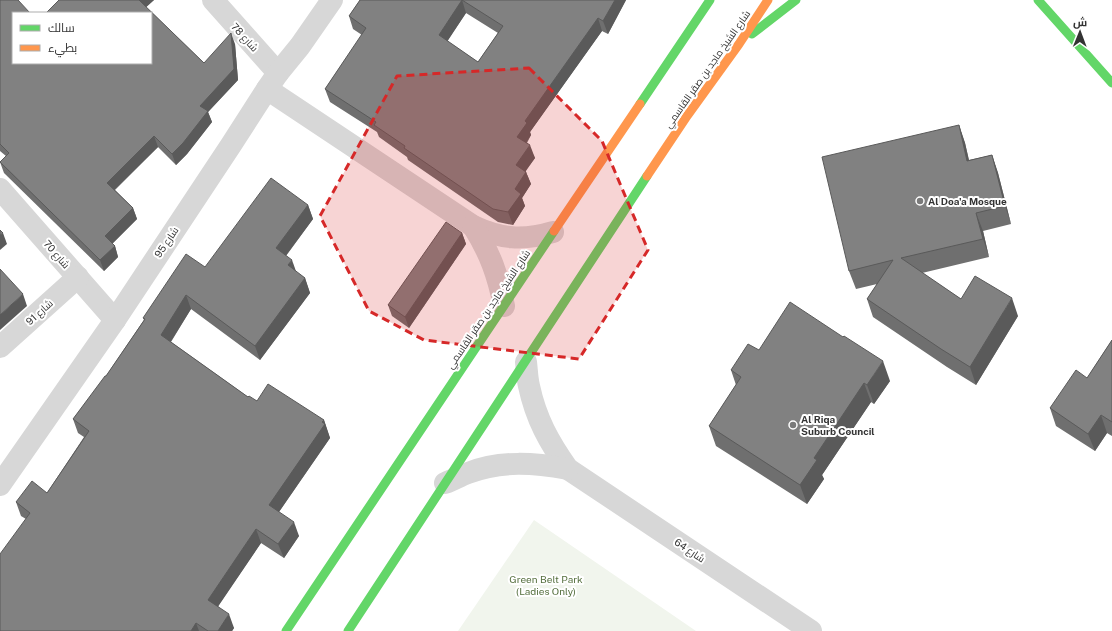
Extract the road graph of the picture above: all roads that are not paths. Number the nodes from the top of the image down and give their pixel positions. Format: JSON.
{"nodes":[{"id":1,"x":213,"y":0,"type":"edge"},
{"id":2,"x":332,"y":0,"type":"edge"},
{"id":3,"x":696,"y":0,"type":"edge"},
{"id":4,"x":710,"y":0,"type":"edge"},
{"id":5,"x":768,"y":0,"type":"edge"},
{"id":6,"x":796,"y":0,"type":"edge"},
{"id":7,"x":1038,"y":0,"type":"edge"},
{"id":8,"x":692,"y":26,"type":"junction"},
{"id":9,"x":739,"y":44,"type":"junction"},
{"id":10,"x":272,"y":81,"type":"junction"},
{"id":11,"x":1112,"y":83,"type":"edge"},
{"id":12,"x":0,"y":188,"type":"edge"},
{"id":13,"x":473,"y":226,"type":"junction"},
{"id":14,"x":553,"y":232,"type":"junction"},
{"id":15,"x":78,"y":278,"type":"junction"},
{"id":16,"x":504,"y":306,"type":"junction"},
{"id":17,"x":115,"y":320,"type":"junction"},
{"id":18,"x":0,"y":346,"type":"edge"},
{"id":19,"x":526,"y":362,"type":"junction"},
{"id":20,"x":568,"y":469,"type":"junction"},
{"id":21,"x":445,"y":483,"type":"junction"},
{"id":22,"x":0,"y":485,"type":"edge"},
{"id":23,"x":286,"y":631,"type":"edge"},
{"id":24,"x":348,"y":631,"type":"edge"},
{"id":25,"x":810,"y":631,"type":"edge"}],
"edges":[{"from":1,"to":10,"type":"street","name":"شارع 78"},
{"from":2,"to":10,"type":"street","name":"شارع 95"},
{"from":3,"to":8,"type":"street"},
{"from":4,"to":8,"type":"main road","name":"شارع الشيخ ماجد بن صقر القاسمي"},
{"from":5,"to":9,"type":"main road","name":"شارع الشيخ ماجد بن صقر القاسمي"},
{"from":6,"to":9,"type":"main road"},
{"from":7,"to":11,"type":"main road"},
{"from":8,"to":14,"type":"main road","name":"شارع الشيخ ماجد بن صقر القاسمي"},
{"from":9,"to":19,"type":"main road","name":"شارع الشيخ ماجد بن صقر القاسمي"},
{"from":10,"to":13,"type":"street","name":"شارع 78"},
{"from":10,"to":17,"type":"street","name":"شارع 95"},
{"from":12,"to":15,"type":"street","name":"شارع 70"},
{"from":13,"to":14,"type":"street"},
{"from":13,"to":16,"type":"street"},
{"from":14,"to":16,"type":"main road","name":"شارع الشيخ ماجد بن صقر القاسمي"},
{"from":15,"to":17,"type":"street","name":"شارع 70"},
{"from":15,"to":18,"type":"street","name":"شارع 91"},
{"from":16,"to":23,"type":"main road","name":"شارع الشيخ ماجد بن صقر القاسمي"},
{"from":17,"to":22,"type":"street","name":"شارع 95"},
{"from":19,"to":20,"type":"street","name":"شارع 64"},
{"from":19,"to":21,"type":"main road","name":"شارع الشيخ ماجد بن صقر القاسمي"},
{"from":20,"to":21,"type":"street","name":"شارع 64"},
{"from":20,"to":25,"type":"street","name":"شارع 64"},
{"from":21,"to":24,"type":"main road","name":"شارع الشيخ ماجد بن صقر القاسمي"}]}
